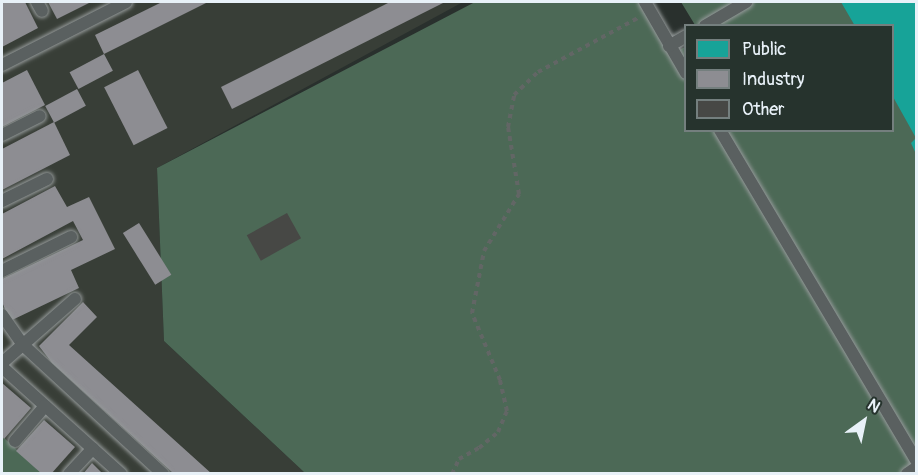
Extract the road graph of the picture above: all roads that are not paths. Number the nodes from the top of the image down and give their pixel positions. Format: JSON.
{"nodes":[{"id":1,"x":126,"y":2,"type":"edge"},
{"id":2,"x":746,"y":2,"type":"edge"},
{"id":3,"x":648,"y":7,"type":"edge"},
{"id":4,"x":708,"y":24,"type":"edge"},
{"id":5,"x":684,"y":37,"type":"edge"},
{"id":6,"x":669,"y":46,"type":"junction"},
{"id":7,"x":2,"y":65,"type":"edge"},
{"id":8,"x":684,"y":70,"type":"edge"},
{"id":9,"x":40,"y":116,"type":"dead end"},
{"id":10,"x":721,"y":132,"type":"edge"},
{"id":11,"x":2,"y":135,"type":"edge"},
{"id":12,"x":47,"y":179,"type":"dead end"},
{"id":13,"x":2,"y":201,"type":"edge"},
{"id":14,"x":71,"y":237,"type":"dead end"},
{"id":15,"x":2,"y":271,"type":"edge"},
{"id":16,"x":75,"y":299,"type":"dead end"},
{"id":17,"x":2,"y":315,"type":"edge"},
{"id":18,"x":22,"y":344,"type":"junction"},
{"id":19,"x":3,"y":369,"type":"edge"},
{"id":20,"x":45,"y":406,"type":"junction"},
{"id":21,"x":15,"y":441,"type":"dead end"},
{"id":22,"x":93,"y":448,"type":"junction"},
{"id":23,"x":916,"y":460,"type":"edge"},
{"id":24,"x":916,"y":468,"type":"edge"},
{"id":25,"x":69,"y":474,"type":"edge"},
{"id":26,"x":121,"y":474,"type":"edge"},
{"id":27,"x":162,"y":474,"type":"edge"},
{"id":28,"x":908,"y":474,"type":"edge"}],
"edges":[{"from":1,"to":7,"type":"lane"},
{"from":2,"to":4,"type":"lane"},
{"from":3,"to":6,"type":"lane"},
{"from":5,"to":6,"type":"lane"},
{"from":6,"to":8,"type":"lane"},
{"from":9,"to":11,"type":"lane"},
{"from":10,"to":23,"type":"lane"},
{"from":12,"to":13,"type":"lane"},
{"from":14,"to":15,"type":"lane"},
{"from":16,"to":18,"type":"lane"},
{"from":17,"to":18,"type":"lane"},
{"from":18,"to":19,"type":"lane"},
{"from":18,"to":27,"type":"lane"},
{"from":19,"to":20,"type":"lane"},
{"from":20,"to":21,"type":"lane"},
{"from":20,"to":22,"type":"lane"},
{"from":22,"to":25,"type":"lane"},
{"from":22,"to":26,"type":"lane"},
{"from":24,"to":28,"type":"lane"}]}
